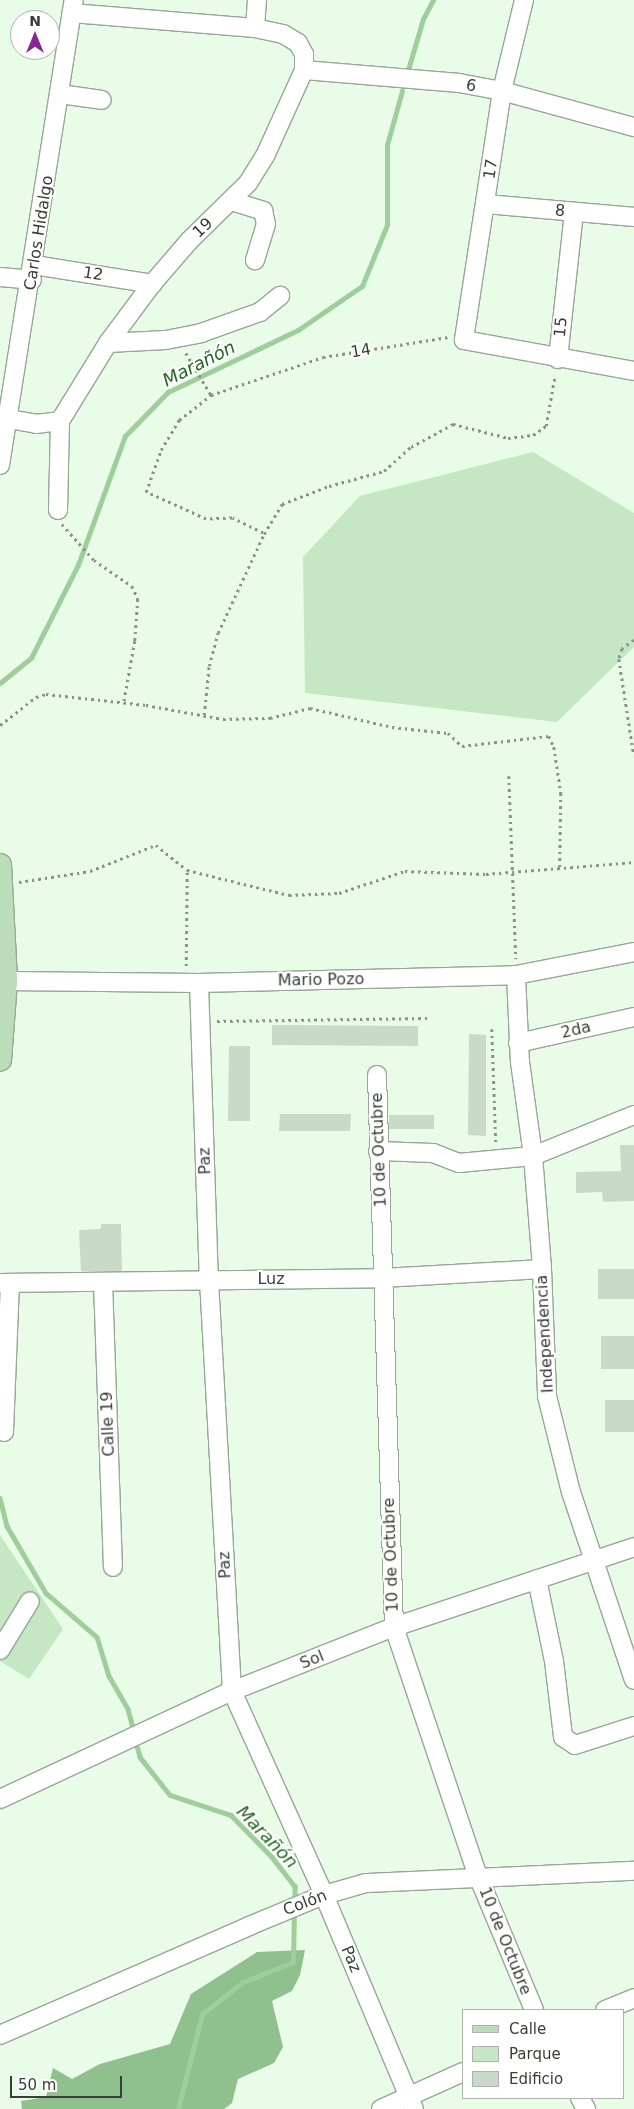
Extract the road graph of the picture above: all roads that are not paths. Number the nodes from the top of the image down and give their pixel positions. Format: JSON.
{"nodes":[{"id":1,"x":257,"y":0,"type":"edge"},
{"id":2,"x":524,"y":0,"type":"edge"},
{"id":3,"x":73,"y":6,"type":"edge"},
{"id":4,"x":255,"y":28,"type":"junction"},
{"id":5,"x":304,"y":70,"type":"junction"},
{"id":6,"x":502,"y":91,"type":"junction"},
{"id":7,"x":60,"y":94,"type":"junction"},
{"id":8,"x":102,"y":100,"type":"dead end"},
{"id":9,"x":634,"y":127,"type":"edge"},
{"id":10,"x":231,"y":201,"type":"junction"},
{"id":11,"x":486,"y":204,"type":"junction"},
{"id":12,"x":574,"y":212,"type":"junction"},
{"id":13,"x":634,"y":217,"type":"edge"},
{"id":14,"x":255,"y":260,"type":"dead end"},
{"id":15,"x":33,"y":272,"type":"junction"},
{"id":16,"x":0,"y":278,"type":"edge"},
{"id":17,"x":152,"y":284,"type":"junction"},
{"id":18,"x":280,"y":296,"type":"dead end"},
{"id":19,"x":108,"y":343,"type":"junction"},
{"id":20,"x":558,"y":359,"type":"junction"},
{"id":21,"x":634,"y":371,"type":"edge"},
{"id":22,"x":9,"y":419,"type":"junction"},
{"id":23,"x":60,"y":421,"type":"junction"},
{"id":24,"x":0,"y":465,"type":"edge"},
{"id":25,"x":61,"y":518,"type":"road end"},
{"id":26,"x":1,"y":874,"type":"edge"},
{"id":27,"x":634,"y":952,"type":"edge"},
{"id":28,"x":516,"y":975,"type":"junction"},
{"id":29,"x":6,"y":981,"type":"junction"},
{"id":30,"x":192,"y":983,"type":"junction"},
{"id":31,"x":634,"y":1017,"type":"edge"},
{"id":32,"x":518,"y":1044,"type":"junction"},
{"id":33,"x":0,"y":1060,"type":"edge"},
{"id":34,"x":377,"y":1075,"type":"dead end"},
{"id":35,"x":634,"y":1115,"type":"edge"},
{"id":36,"x":378,"y":1151,"type":"junction"},
{"id":37,"x":533,"y":1156,"type":"junction"},
{"id":38,"x":542,"y":1269,"type":"junction"},
{"id":39,"x":382,"y":1278,"type":"junction"},
{"id":40,"x":210,"y":1280,"type":"junction"},
{"id":41,"x":102,"y":1282,"type":"junction"},
{"id":42,"x":5,"y":1283,"type":"edge"},
{"id":43,"x":4,"y":1432,"type":"dead end"},
{"id":44,"x":634,"y":1547,"type":"edge"},
{"id":45,"x":592,"y":1560,"type":"junction"},
{"id":46,"x":113,"y":1566,"type":"dead end"},
{"id":47,"x":537,"y":1579,"type":"junction"},
{"id":48,"x":30,"y":1601,"type":"dead end"},
{"id":49,"x":394,"y":1627,"type":"junction"},
{"id":50,"x":0,"y":1650,"type":"edge"},
{"id":51,"x":634,"y":1680,"type":"edge"},
{"id":52,"x":232,"y":1691,"type":"junction"},
{"id":53,"x":634,"y":1726,"type":"edge"},
{"id":54,"x":0,"y":1800,"type":"edge"},
{"id":55,"x":634,"y":1871,"type":"edge"},
{"id":56,"x":478,"y":1876,"type":"junction"},
{"id":57,"x":319,"y":1897,"type":"junction"},
{"id":58,"x":631,"y":2005,"type":"edge"},
{"id":59,"x":534,"y":2009,"type":"edge"},
{"id":60,"x":610,"y":2009,"type":"edge"},
{"id":61,"x":0,"y":2035,"type":"edge"},
{"id":62,"x":462,"y":2073,"type":"edge"},
{"id":63,"x":411,"y":2102,"type":"edge"},
{"id":64,"x":381,"y":2109,"type":"edge"}],
"edges":[{"from":1,"to":4,"type":"street"},
{"from":2,"to":6,"type":"street","name":"17"},
{"from":3,"to":4,"type":"street"},
{"from":3,"to":7,"type":"street","name":"Carlos Hidalgo"},
{"from":4,"to":5,"type":"street"},
{"from":5,"to":6,"type":"street","name":"6"},
{"from":5,"to":10,"type":"street","name":"19"},
{"from":6,"to":9,"type":"street","name":"6"},
{"from":6,"to":11,"type":"street","name":"17"},
{"from":7,"to":8,"type":"street"},
{"from":7,"to":15,"type":"street","name":"Carlos Hidalgo"},
{"from":10,"to":14,"type":"street"},
{"from":10,"to":17,"type":"street","name":"19"},
{"from":11,"to":12,"type":"street","name":"8"},
{"from":11,"to":20,"type":"street","name":"17"},
{"from":12,"to":13,"type":"street","name":"8"},
{"from":12,"to":20,"type":"street","name":"15"},
{"from":15,"to":16,"type":"street","name":"12"},
{"from":15,"to":17,"type":"street","name":"12"},
{"from":15,"to":22,"type":"street","name":"Carlos Hidalgo"},
{"from":17,"to":19,"type":"street","name":"19"},
{"from":18,"to":19,"type":"street"},
{"from":19,"to":23,"type":"street","name":"19"},
{"from":20,"to":21,"type":"street"},
{"from":22,"to":23,"type":"street"},
{"from":22,"to":24,"type":"street","name":"Carlos Hidalgo"},
{"from":23,"to":25,"type":"street"},
{"from":26,"to":29,"type":"main road"},
{"from":27,"to":28,"type":"street","name":"Mario Pozo"},
{"from":28,"to":30,"type":"street","name":"Mario Pozo"},
{"from":28,"to":32,"type":"street","name":"Independencia"},
{"from":29,"to":30,"type":"street","name":"Mario Pozo"},
{"from":29,"to":33,"type":"main road"},
{"from":30,"to":40,"type":"street","name":"Paz"},
{"from":31,"to":32,"type":"street","name":"2da"},
{"from":32,"to":37,"type":"street","name":"Independencia"},
{"from":34,"to":36,"type":"street","name":"10 de Octubre"},
{"from":35,"to":37,"type":"street"},
{"from":36,"to":37,"type":"street"},
{"from":36,"to":39,"type":"street","name":"10 de Octubre"},
{"from":37,"to":38,"type":"street","name":"Independencia"},
{"from":38,"to":39,"type":"street","name":"Luz"},
{"from":38,"to":45,"type":"street","name":"Independencia"},
{"from":39,"to":40,"type":"street","name":"Luz"},
{"from":39,"to":49,"type":"street","name":"10 de Octubre"},
{"from":40,"to":41,"type":"street","name":"Luz"},
{"from":40,"to":52,"type":"street","name":"Paz"},
{"from":41,"to":42,"type":"street","name":"Luz"},
{"from":41,"to":46,"type":"street","name":"Calle 19"},
{"from":42,"to":43,"type":"street"},
{"from":44,"to":45,"type":"street","name":"Sol"},
{"from":45,"to":47,"type":"street","name":"Sol"},
{"from":45,"to":51,"type":"street","name":"Independencia"},
{"from":47,"to":49,"type":"street","name":"Sol"},
{"from":47,"to":53,"type":"street"},
{"from":48,"to":50,"type":"street"},
{"from":49,"to":52,"type":"street","name":"Sol"},
{"from":49,"to":56,"type":"street","name":"10 de Octubre"},
{"from":52,"to":54,"type":"street","name":"Sol"},
{"from":52,"to":57,"type":"street","name":"Paz"},
{"from":55,"to":56,"type":"street","name":"Colón"},
{"from":56,"to":57,"type":"street","name":"Colón"},
{"from":56,"to":59,"type":"street","name":"10 de Octubre"},
{"from":57,"to":61,"type":"street","name":"Colón"},
{"from":57,"to":63,"type":"street","name":"Paz"},
{"from":58,"to":60,"type":"street"},
{"from":62,"to":63,"type":"street"},
{"from":63,"to":64,"type":"street"}]}
